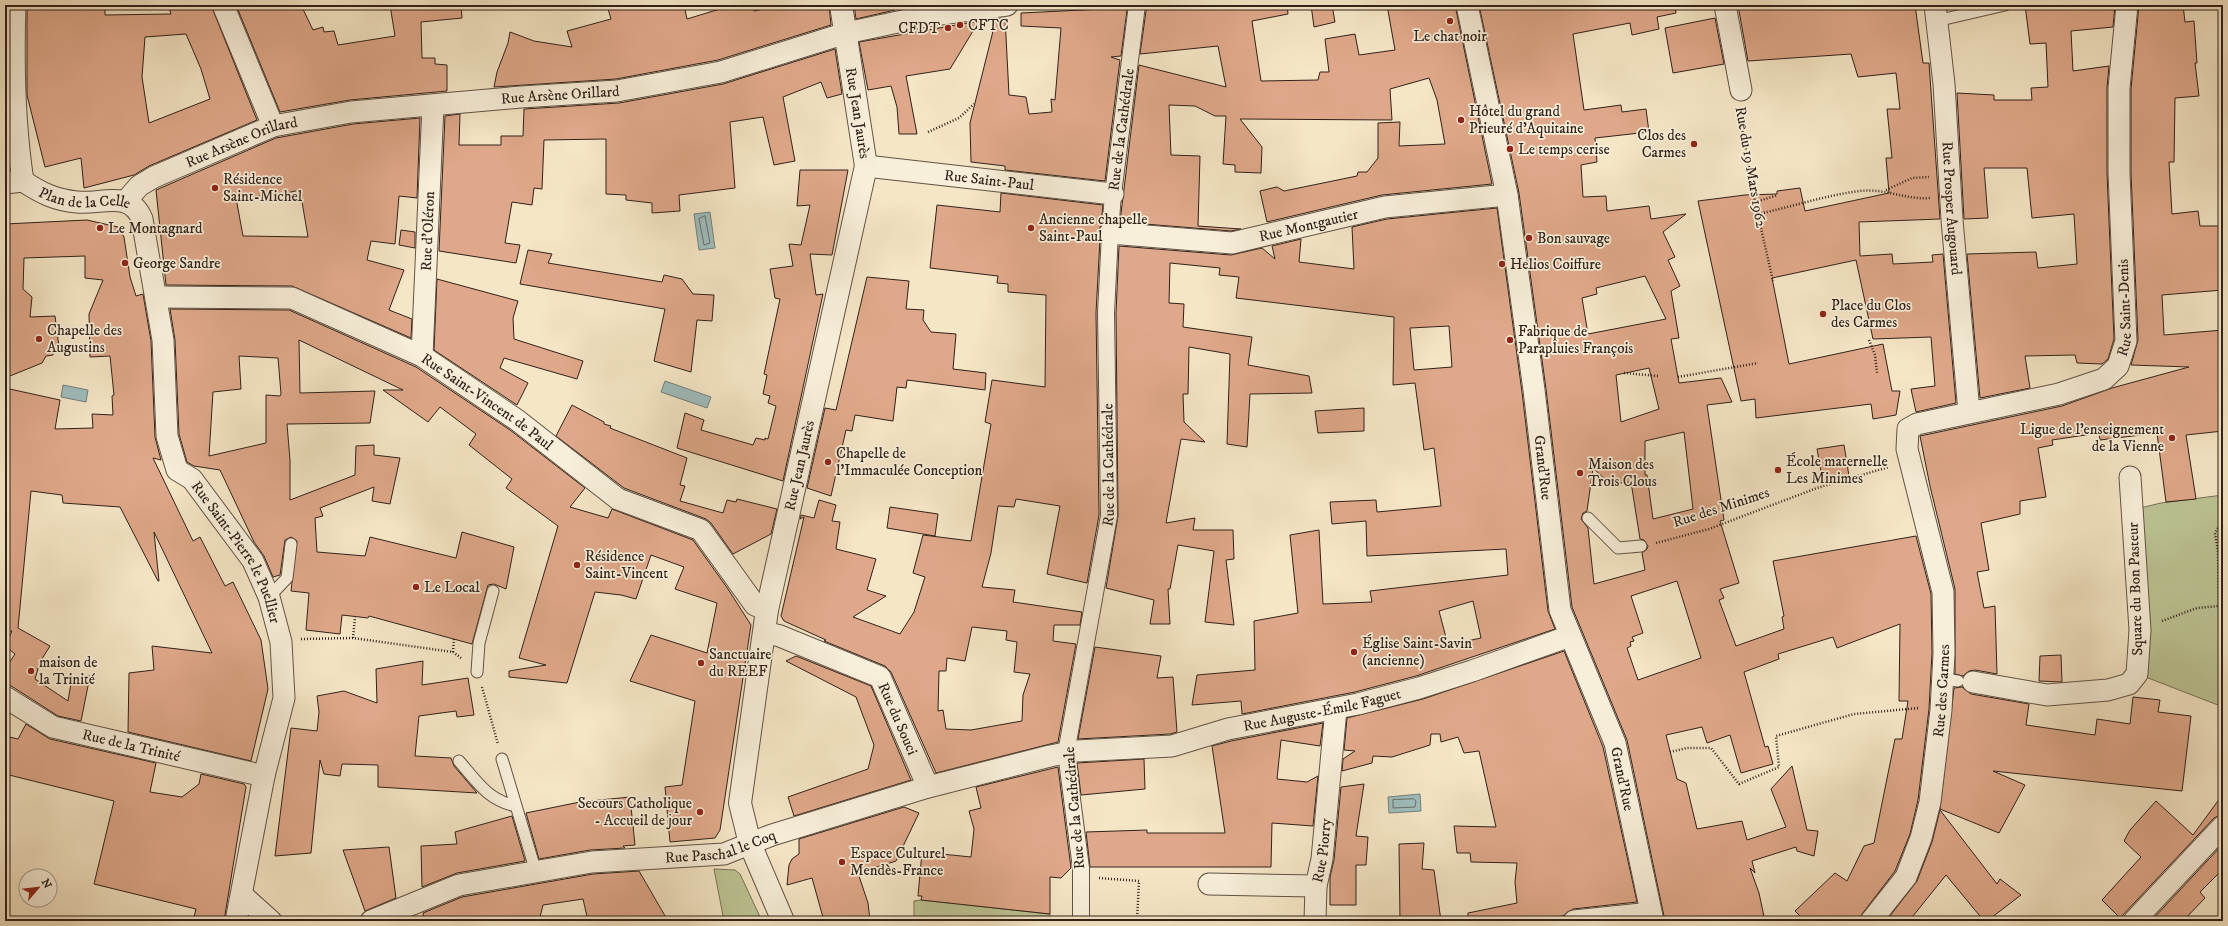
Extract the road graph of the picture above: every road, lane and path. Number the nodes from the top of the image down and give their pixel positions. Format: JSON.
{"nodes":[{"id":1,"x":15,"y":5,"type":"edge"},
{"id":2,"x":223,"y":5,"type":"edge"},
{"id":3,"x":841,"y":5,"type":"edge"},
{"id":4,"x":1007,"y":5,"type":"edge"},
{"id":5,"x":1136,"y":5,"type":"edge"},
{"id":6,"x":1467,"y":5,"type":"edge"},
{"id":7,"x":1725,"y":5,"type":"edge"},
{"id":8,"x":2005,"y":5,"type":"edge"},
{"id":9,"x":2127,"y":5,"type":"edge"},
{"id":10,"x":1936,"y":13,"type":"edge"},
{"id":11,"x":846,"y":33,"type":"junction"},
{"id":12,"x":1741,"y":90,"type":"joint"},
{"id":13,"x":974,"y":104,"type":"dead end"},
{"id":14,"x":433,"y":105,"type":"junction"},
{"id":15,"x":273,"y":126,"type":"junction"},
{"id":16,"x":928,"y":132,"type":"dead end"},
{"id":17,"x":866,"y":166,"type":"junction"},
{"id":18,"x":1949,"y":175,"type":"junction"},
{"id":19,"x":14,"y":182,"type":"edge"},
{"id":20,"x":1886,"y":191,"type":"junction"},
{"id":21,"x":1113,"y":194,"type":"junction"},
{"id":22,"x":1507,"y":195,"type":"junction"},
{"id":23,"x":1778,"y":195,"type":"dead end"},
{"id":24,"x":1950,"y":196,"type":"junction"},
{"id":25,"x":126,"y":201,"type":"junction"},
{"id":26,"x":1755,"y":202,"type":"junction"},
{"id":27,"x":1758,"y":214,"type":"junction"},
{"id":28,"x":142,"y":219,"type":"joint"},
{"id":29,"x":1110,"y":233,"type":"junction"},
{"id":30,"x":1773,"y":281,"type":"dead end"},
{"id":31,"x":157,"y":297,"type":"junction"},
{"id":32,"x":1869,"y":340,"type":"dead end"},
{"id":33,"x":422,"y":356,"type":"junction"},
{"id":34,"x":1758,"y":363,"type":"dead end"},
{"id":35,"x":1624,"y":373,"type":"dead end"},
{"id":36,"x":1877,"y":373,"type":"dead end"},
{"id":37,"x":1658,"y":376,"type":"dead end"},
{"id":38,"x":1678,"y":376,"type":"dead end"},
{"id":39,"x":1969,"y":412,"type":"junction"},
{"id":40,"x":1909,"y":455,"type":"junction"},
{"id":41,"x":2130,"y":477,"type":"dead end"},
{"id":42,"x":1588,"y":518,"type":"dead end"},
{"id":43,"x":2223,"y":519,"type":"edge"},
{"id":44,"x":291,"y":544,"type":"dead end"},
{"id":45,"x":1655,"y":544,"type":"dead end"},
{"id":46,"x":1641,"y":546,"type":"dead end"},
{"id":47,"x":493,"y":591,"type":"dead end"},
{"id":48,"x":269,"y":597,"type":"junction"},
{"id":49,"x":2219,"y":606,"type":"junction"},
{"id":50,"x":2223,"y":609,"type":"edge"},
{"id":51,"x":767,"y":610,"type":"junction"},
{"id":52,"x":355,"y":616,"type":"dead end"},
{"id":53,"x":2140,"y":630,"type":"junction"},
{"id":54,"x":764,"y":632,"type":"junction"},
{"id":55,"x":1570,"y":636,"type":"junction"},
{"id":56,"x":353,"y":638,"type":"junction"},
{"id":57,"x":454,"y":639,"type":"dead end"},
{"id":58,"x":281,"y":642,"type":"junction"},
{"id":59,"x":452,"y":652,"type":"junction"},
{"id":60,"x":477,"y":672,"type":"junction"},
{"id":61,"x":1958,"y":680,"type":"junction"},
{"id":62,"x":5,"y":697,"type":"edge"},
{"id":63,"x":1336,"y":709,"type":"junction"},
{"id":64,"x":1941,"y":710,"type":"junction"},
{"id":65,"x":1670,"y":752,"type":"dead end"},
{"id":66,"x":1066,"y":753,"type":"junction"},
{"id":67,"x":502,"y":759,"type":"joint"},
{"id":68,"x":459,"y":761,"type":"dead end"},
{"id":69,"x":264,"y":776,"type":"junction"},
{"id":70,"x":928,"y":787,"type":"junction"},
{"id":71,"x":516,"y":806,"type":"junction"},
{"id":72,"x":2223,"y":826,"type":"edge"},
{"id":73,"x":750,"y":844,"type":"junction"},
{"id":74,"x":536,"y":872,"type":"junction"},
{"id":75,"x":1081,"y":878,"type":"junction"},
{"id":76,"x":1209,"y":884,"type":"dead end"},
{"id":77,"x":1316,"y":886,"type":"junction"},
{"id":78,"x":242,"y":895,"type":"junction"},
{"id":79,"x":1652,"y":917,"type":"edge"},
{"id":80,"x":236,"y":921,"type":"edge"},
{"id":81,"x":271,"y":921,"type":"edge"},
{"id":82,"x":371,"y":921,"type":"edge"},
{"id":83,"x":783,"y":921,"type":"edge"},
{"id":84,"x":1081,"y":921,"type":"edge"},
{"id":85,"x":1137,"y":921,"type":"edge"},
{"id":86,"x":1315,"y":921,"type":"edge"},
{"id":87,"x":1574,"y":921,"type":"edge"},
{"id":88,"x":1871,"y":921,"type":"edge"},
{"id":89,"x":2134,"y":921,"type":"edge"}],
"edges":[{"from":1,"to":19,"type":"street"},
{"from":2,"to":15,"type":"street"},
{"from":3,"to":11,"type":"street","name":"Rue Jean Jaurès"},
{"from":4,"to":11,"type":"street","name":"Rue Arsène Orillard"},
{"from":5,"to":21,"type":"street","name":"Rue de la Cathédrale"},
{"from":6,"to":22,"type":"street","name":"Grand'Rue"},
{"from":7,"to":12,"type":"street","name":"Rue du 19 Mars 1962"},
{"from":8,"to":10,"type":"lane"},
{"from":9,"to":39,"type":"street","name":"Rue Saint-Denis"},
{"from":10,"to":18,"type":"street","name":"Rue Prosper Augouard"},
{"from":11,"to":14,"type":"street","name":"Rue Arsène Orillard"},
{"from":11,"to":17,"type":"street","name":"Rue Jean Jaurès"},
{"from":12,"to":26,"type":"path","name":"Rue du 19 Mars 1962"},
{"from":13,"to":16,"type":"path"},
{"from":14,"to":15,"type":"street","name":"Rue Arsène Orillard"},
{"from":14,"to":33,"type":"street","name":"Rue d'Oléron"},
{"from":15,"to":25,"type":"street","name":"Rue Arsène Orillard"},
{"from":17,"to":21,"type":"street","name":"Rue Saint-Paul"},
{"from":17,"to":51,"type":"street","name":"Rue Jean Jaurès"},
{"from":18,"to":20,"type":"path"},
{"from":18,"to":24,"type":"street","name":"Rue Prosper Augouard"},
{"from":19,"to":25,"type":"street","name":"Plan de la Celle"},
{"from":20,"to":24,"type":"path"},
{"from":20,"to":27,"type":"path"},
{"from":21,"to":29,"type":"street","name":"Rue de la Cathédrale"},
{"from":22,"to":29,"type":"street","name":"Rue Montgautier"},
{"from":22,"to":55,"type":"street","name":"Grand'Rue"},
{"from":23,"to":26,"type":"path"},
{"from":24,"to":39,"type":"street","name":"Rue Prosper Augouard"},
{"from":25,"to":28,"type":"street","name":"Plan de la Celle"},
{"from":26,"to":27,"type":"path","name":"Rue du 19 Mars 1962"},
{"from":27,"to":30,"type":"path","name":"Rue du 19 Mars 1962"},
{"from":28,"to":31,"type":"street","name":"Rue Saint-Pierre le Puellier"},
{"from":29,"to":66,"type":"street","name":"Rue de la Cathédrale"},
{"from":31,"to":33,"type":"street","name":"Rue Saint-Vincent de Paul"},
{"from":31,"to":48,"type":"street","name":"Rue Saint-Pierre le Puellier"},
{"from":32,"to":36,"type":"path"},
{"from":33,"to":51,"type":"street","name":"Rue Saint-Vincent de Paul"},
{"from":34,"to":38,"type":"path"},
{"from":35,"to":37,"type":"path"},
{"from":39,"to":40,"type":"street","name":"Rue Saint-Denis"},
{"from":40,"to":45,"type":"path","name":"Rue des Minimes"},
{"from":40,"to":61,"type":"street","name":"Rue des Carmes"},
{"from":41,"to":53,"type":"street","name":"Square du Bon Pasteur"},
{"from":42,"to":46,"type":"lane"},
{"from":43,"to":49,"type":"path"},
{"from":44,"to":48,"type":"lane"},
{"from":47,"to":60,"type":"lane"},
{"from":48,"to":58,"type":"street","name":"Rue Saint-Pierre le Puellier"},
{"from":49,"to":50,"type":"path"},
{"from":49,"to":53,"type":"path"},
{"from":51,"to":54,"type":"street","name":"Rue Jean Jaurès"},
{"from":52,"to":56,"type":"path"},
{"from":53,"to":61,"type":"street","name":"Square du Bon Pasteur"},
{"from":54,"to":70,"type":"street","name":"Rue du Souci"},
{"from":54,"to":73,"type":"street","name":"Rue Jean Jaurès"},
{"from":55,"to":63,"type":"street","name":"Rue Auguste-Émile Faguet"},
{"from":55,"to":79,"type":"street","name":"Grand'Rue"},
{"from":56,"to":58,"type":"path"},
{"from":56,"to":59,"type":"path"},
{"from":57,"to":59,"type":"path"},
{"from":58,"to":69,"type":"street","name":"Rue Saint-Pierre le Puellier"},
{"from":59,"to":60,"type":"path"},
{"from":60,"to":67,"type":"path"},
{"from":61,"to":64,"type":"street","name":"Rue des Carmes"},
{"from":62,"to":69,"type":"street","name":"Rue de la Trinité"},
{"from":63,"to":66,"type":"street","name":"Rue Auguste-Émile Faguet"},
{"from":63,"to":77,"type":"street","name":"Rue Piorry"},
{"from":64,"to":65,"type":"path"},
{"from":64,"to":88,"type":"street","name":"Rue des Carmes"},
{"from":66,"to":70,"type":"street","name":"Rue Paschal le Coq"},
{"from":66,"to":75,"type":"street","name":"Rue de la Cathédrale"},
{"from":67,"to":71,"type":"lane"},
{"from":68,"to":71,"type":"lane"},
{"from":69,"to":78,"type":"street","name":"Rue Saint-Pierre le Puellier"},
{"from":70,"to":73,"type":"street","name":"Rue Paschal le Coq"},
{"from":71,"to":74,"type":"lane"},
{"from":72,"to":89,"type":"street"},
{"from":73,"to":74,"type":"street","name":"Rue Paschal le Coq"},
{"from":73,"to":83,"type":"street","name":"Rue Jean Jaurès"},
{"from":74,"to":82,"type":"street","name":"Rue Paschal le Coq"},
{"from":75,"to":84,"type":"street","name":"Rue de la Cathédrale"},
{"from":75,"to":85,"type":"path"},
{"from":76,"to":77,"type":"street","name":"Rue Piorry"},
{"from":77,"to":86,"type":"street"},
{"from":78,"to":80,"type":"street","name":"Rue Saint-Pierre le Puellier"},
{"from":78,"to":81,"type":"street"},
{"from":79,"to":87,"type":"street"}]}
